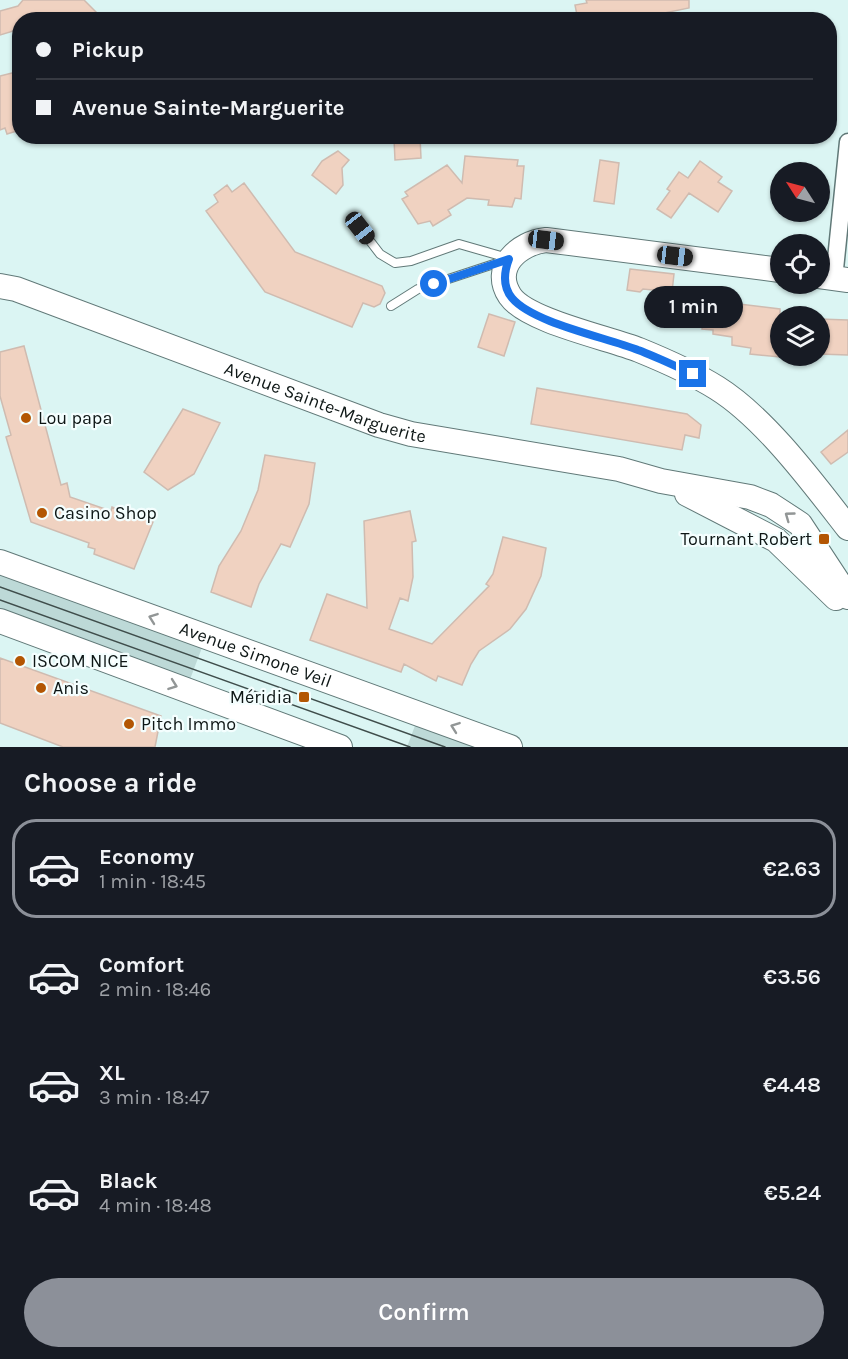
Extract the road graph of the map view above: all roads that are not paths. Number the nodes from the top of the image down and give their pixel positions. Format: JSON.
{"nodes":[{"id":1,"x":848,"y":141,"type":"edge"},
{"id":2,"x":360,"y":228,"type":"dead end"},
{"id":3,"x":509,"y":259,"type":"junction"},
{"id":4,"x":770,"y":269,"type":"edge"},
{"id":5,"x":834,"y":278,"type":"edge"},
{"id":6,"x":0,"y":286,"type":"edge"},
{"id":7,"x":391,"y":306,"type":"dead end"},
{"id":8,"x":745,"y":509,"type":"junction"},
{"id":9,"x":848,"y":528,"type":"edge"},
{"id":10,"x":0,"y":562,"type":"edge"},
{"id":11,"x":848,"y":597,"type":"edge"},
{"id":12,"x":848,"y":606,"type":"edge"},
{"id":13,"x":0,"y":621,"type":"edge"},
{"id":14,"x":340,"y":747,"type":"edge"},
{"id":15,"x":510,"y":747,"type":"edge"}],
"edges":[{"from":1,"to":5,"type":"street"},
{"from":2,"to":3,"type":"lane"},
{"from":3,"to":4,"type":"street"},
{"from":3,"to":7,"type":"lane"},
{"from":3,"to":9,"type":"street"},
{"from":6,"to":8,"type":"street","name":"Avenue Sainte-Marguerite"},
{"from":11,"to":8,"type":"street","name":"Avenue Sainte-Marguerite","one_way":true},
{"from":8,"to":12,"type":"street","name":"Avenue Sainte-Marguerite"},
{"from":15,"to":10,"type":"street","name":"Avenue Simone Veil","one_way":true},
{"from":13,"to":14,"type":"street","one_way":true}]}
